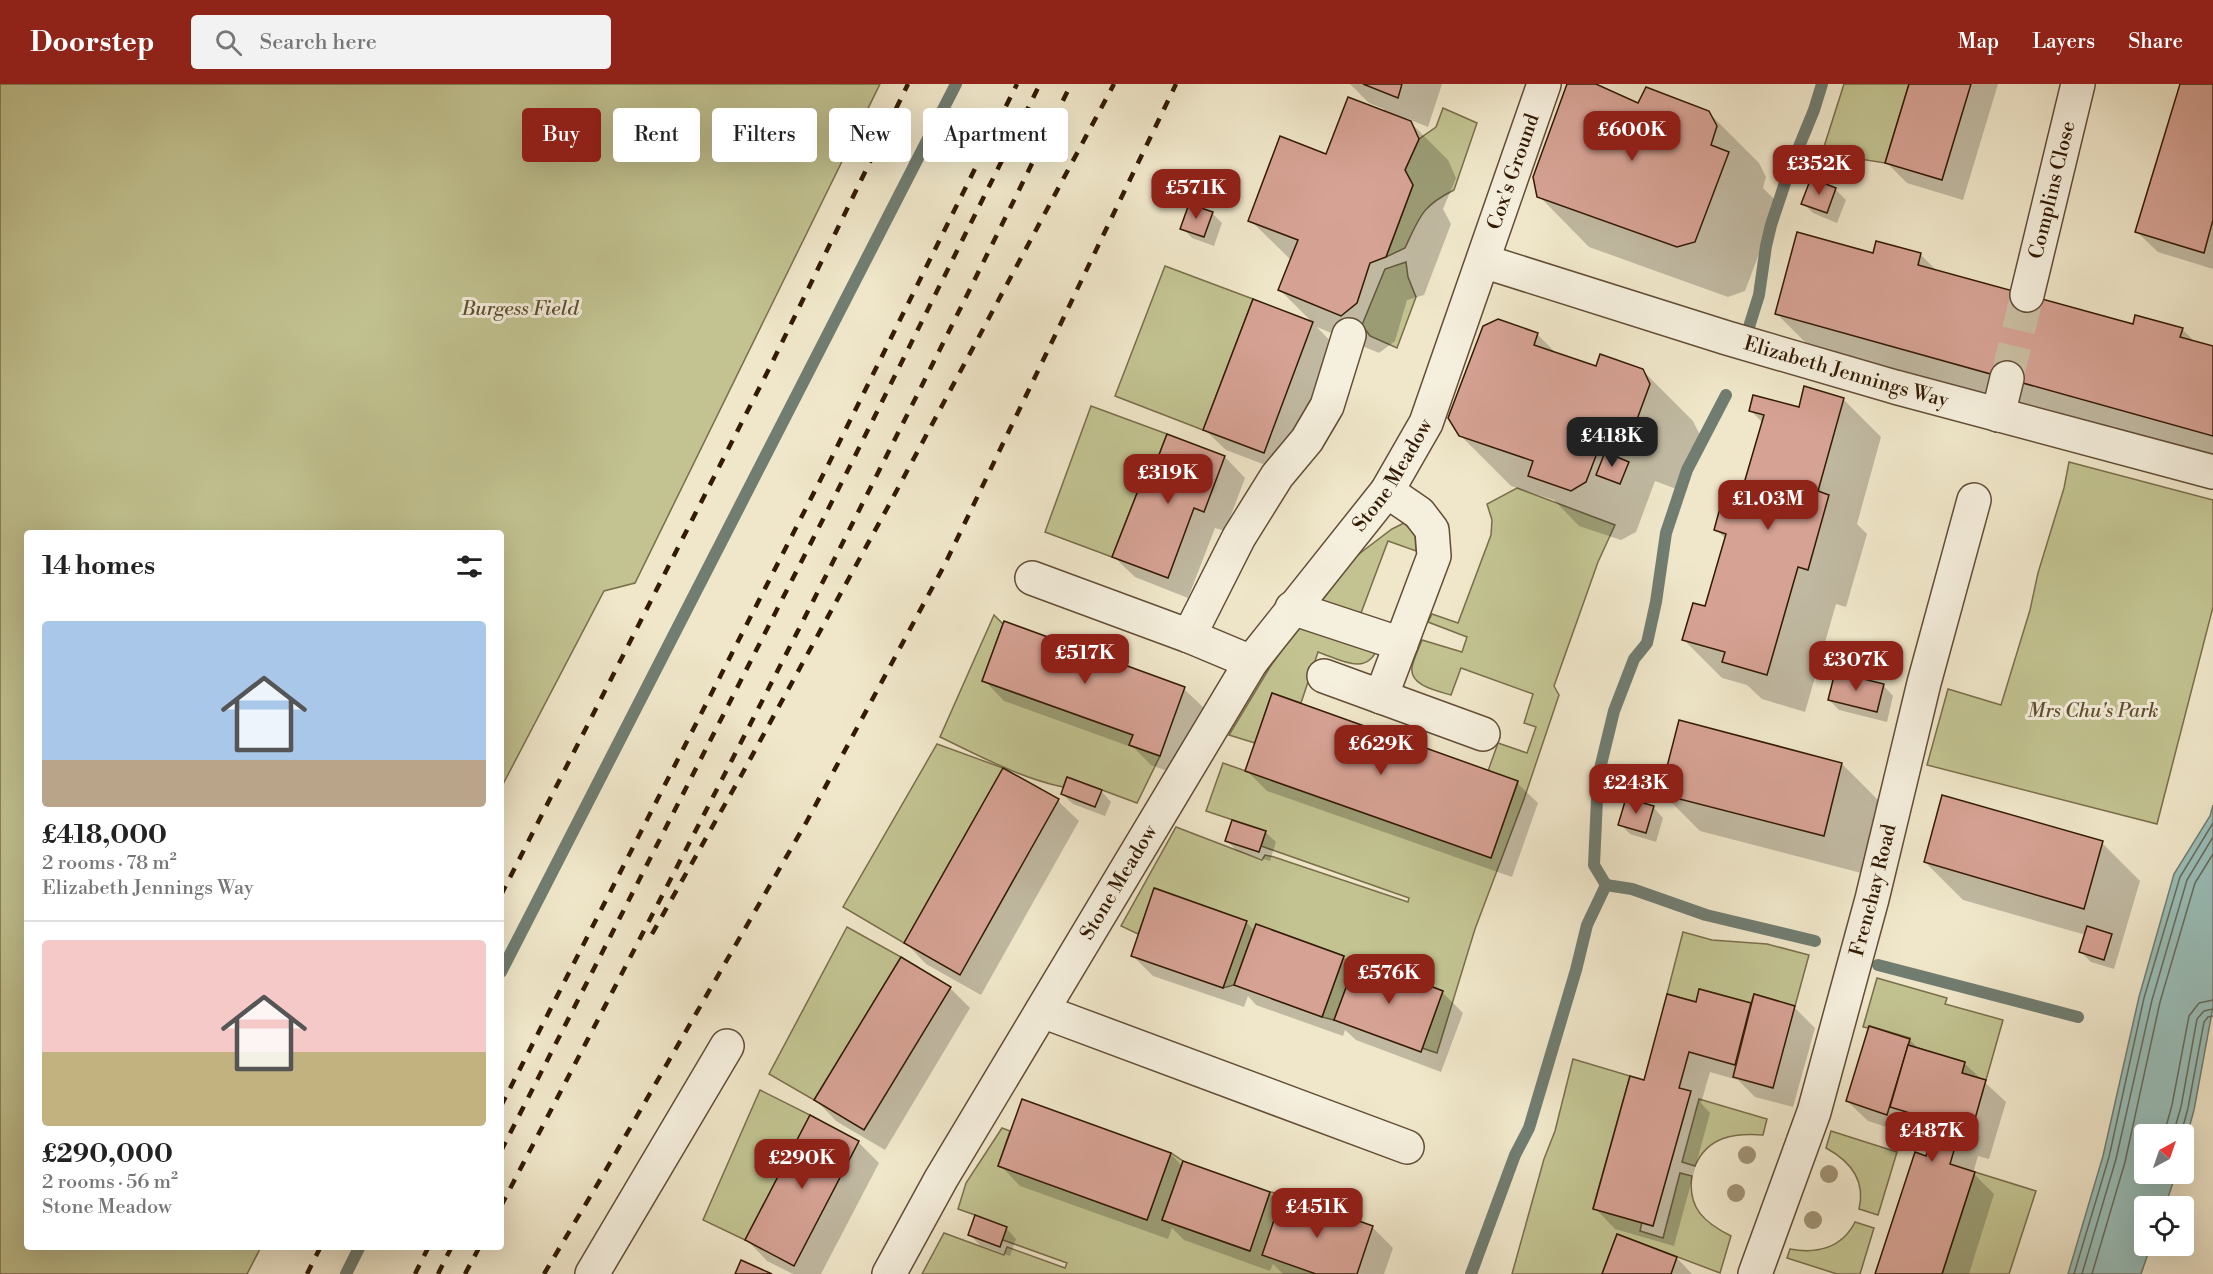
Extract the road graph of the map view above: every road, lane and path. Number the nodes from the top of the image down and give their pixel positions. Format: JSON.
{"nodes":[{"id":1,"x":1544,"y":84,"type":"edge"},
{"id":2,"x":2078,"y":84,"type":"edge"},
{"id":3,"x":1483,"y":261,"type":"junction"},
{"id":4,"x":2027,"y":295,"type":"tunnel mouth"},
{"id":5,"x":1349,"y":335,"type":"dead end"},
{"id":6,"x":2007,"y":378,"type":"tunnel mouth"},
{"id":7,"x":1998,"y":416,"type":"junction"},
{"id":8,"x":2213,"y":472,"type":"edge"},
{"id":9,"x":1387,"y":491,"type":"junction"},
{"id":10,"x":1974,"y":500,"type":"dead end"},
{"id":11,"x":1032,"y":578,"type":"dead end"},
{"id":12,"x":1292,"y":608,"type":"junction"},
{"id":13,"x":1189,"y":636,"type":"junction"},
{"id":14,"x":1401,"y":644,"type":"junction"},
{"id":15,"x":1251,"y":662,"type":"junction"},
{"id":16,"x":1324,"y":676,"type":"dead end"},
{"id":17,"x":1381,"y":697,"type":"junction"},
{"id":18,"x":1483,"y":734,"type":"dead end"},
{"id":19,"x":1042,"y":1011,"type":"junction"},
{"id":20,"x":727,"y":1046,"type":"dead end"},
{"id":21,"x":1407,"y":1147,"type":"dead end"},
{"id":22,"x":592,"y":1274,"type":"edge"},
{"id":23,"x":889,"y":1274,"type":"edge"},
{"id":24,"x":1755,"y":1274,"type":"edge"}],
"edges":[{"from":1,"to":3,"type":"street","name":"Cox's Ground"},
{"from":2,"to":4,"type":"street","name":"Complins Close"},
{"from":3,"to":7,"type":"street","name":"Elizabeth Jennings Way"},
{"from":3,"to":9,"type":"street","name":"Stone Meadow"},
{"from":5,"to":13,"type":"street"},
{"from":6,"to":7,"type":"street"},
{"from":7,"to":8,"type":"street","name":"Elizabeth Jennings Way"},
{"from":9,"to":12,"type":"street","name":"Stone Meadow"},
{"from":9,"to":14,"type":"street"},
{"from":10,"to":24,"type":"street","name":"Frenchay Road"},
{"from":11,"to":13,"type":"street"},
{"from":12,"to":14,"type":"street"},
{"from":12,"to":15,"type":"street","name":"Stone Meadow"},
{"from":13,"to":15,"type":"street"},
{"from":14,"to":17,"type":"street"},
{"from":15,"to":19,"type":"street","name":"Stone Meadow"},
{"from":16,"to":17,"type":"street"},
{"from":17,"to":18,"type":"street"},
{"from":19,"to":21,"type":"street"},
{"from":19,"to":23,"type":"street","name":"Stone Meadow"},
{"from":20,"to":22,"type":"street"}]}
